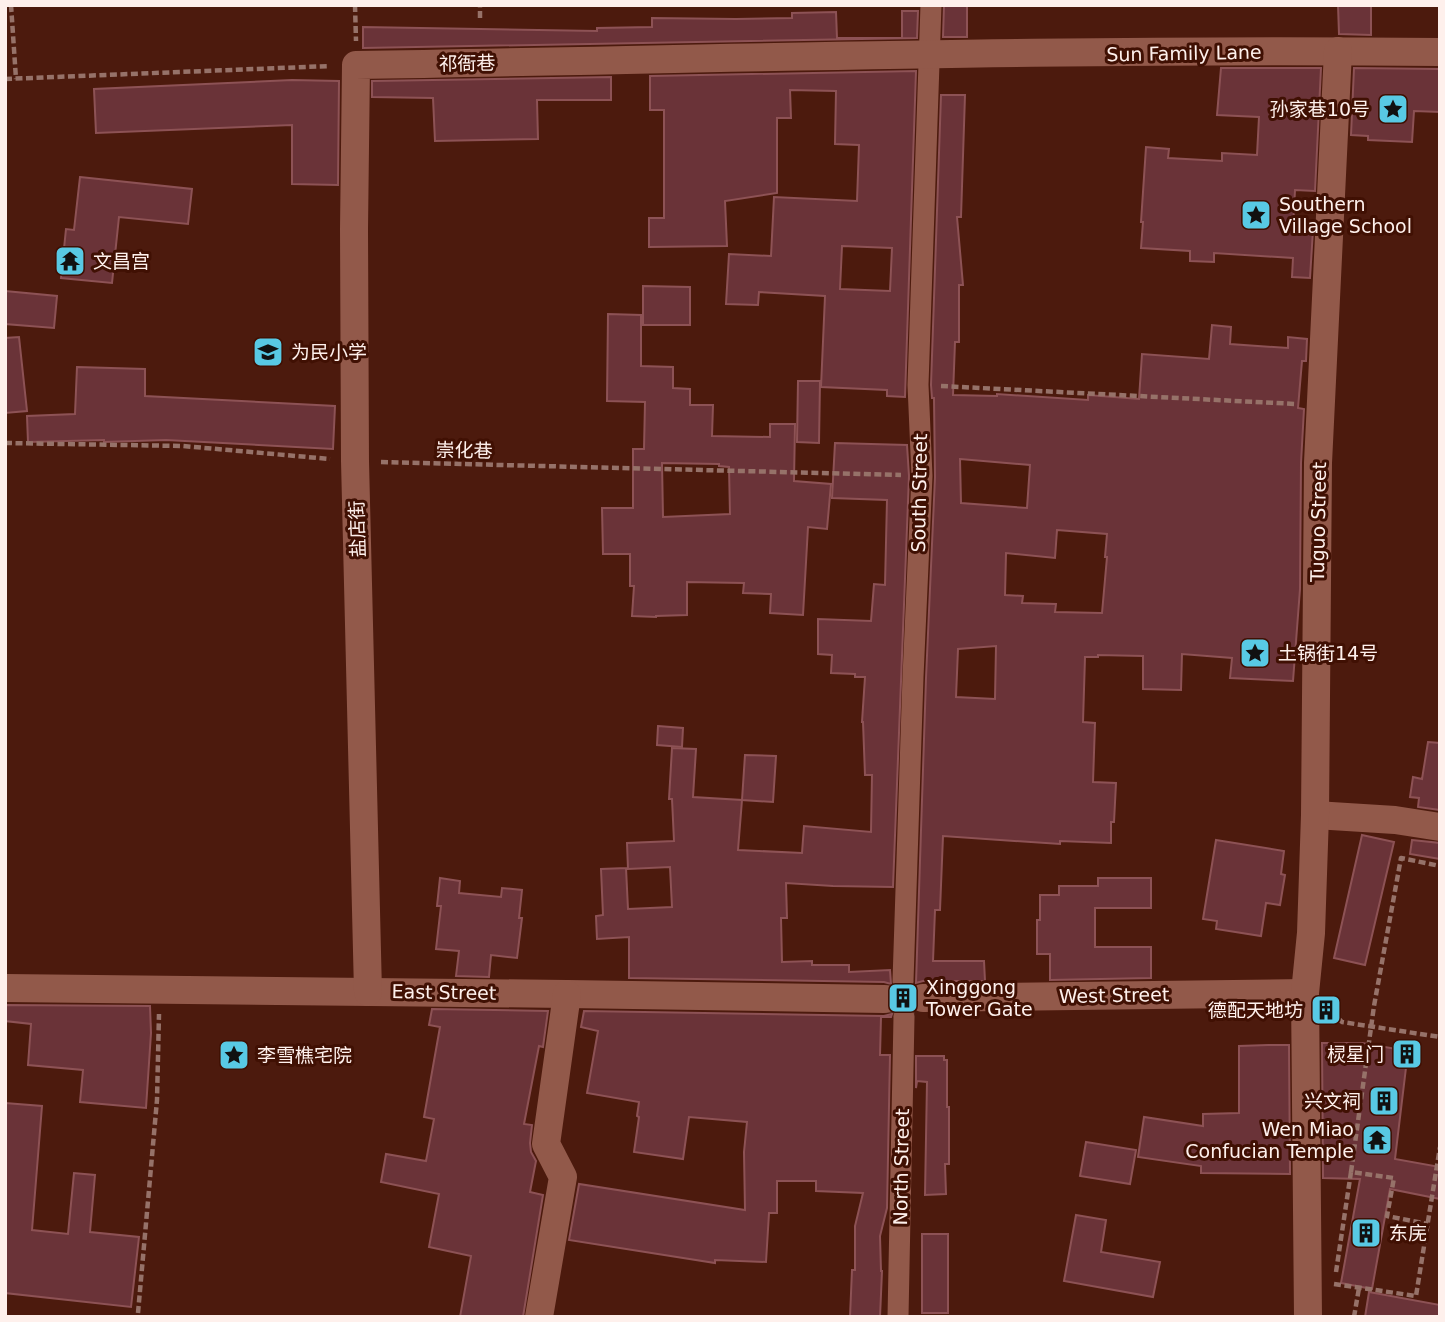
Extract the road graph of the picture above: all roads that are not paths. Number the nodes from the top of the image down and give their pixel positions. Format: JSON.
{"nodes":[{"id":1,"x":931,"y":5,"type":"edge"},
{"id":2,"x":1338,"y":51,"type":"junction"},
{"id":3,"x":1440,"y":52,"type":"edge"},
{"id":4,"x":929,"y":55,"type":"junction"},
{"id":5,"x":356,"y":65,"type":"joint"},
{"id":6,"x":1315,"y":815,"type":"junction"},
{"id":7,"x":1440,"y":827,"type":"edge"},
{"id":8,"x":5,"y":988,"type":"edge"},
{"id":9,"x":368,"y":992,"type":"junction"},
{"id":10,"x":567,"y":994,"type":"junction"},
{"id":11,"x":1305,"y":998,"type":"junction"},
{"id":12,"x":903,"y":999,"type":"junction"},
{"id":13,"x":539,"y":1317,"type":"edge"},
{"id":14,"x":898,"y":1317,"type":"edge"},
{"id":15,"x":1308,"y":1317,"type":"edge"}],
"edges":[{"from":1,"to":4,"type":"street","name":"South Street"},
{"from":2,"to":3,"type":"street","name":"Sun Family Lane"},
{"from":2,"to":4,"type":"street","name":"Sun Family Lane"},
{"from":2,"to":6,"type":"street","name":"Tuguo Street"},
{"from":4,"to":5,"type":"street","name":"祁衙巷"},
{"from":4,"to":12,"type":"street","name":"South Street"},
{"from":5,"to":9,"type":"street","name":"盐店街"},
{"from":6,"to":7,"type":"street"},
{"from":6,"to":11,"type":"street","name":"Tuguo Street"},
{"from":8,"to":9,"type":"street","name":"East Street"},
{"from":9,"to":10,"type":"street","name":"East Street"},
{"from":10,"to":12,"type":"street","name":"East Street"},
{"from":10,"to":13,"type":"street"},
{"from":11,"to":12,"type":"street","name":"West Street"},
{"from":11,"to":15,"type":"street","name":"Tuguo Street"},
{"from":12,"to":14,"type":"street","name":"North Street"}]}
